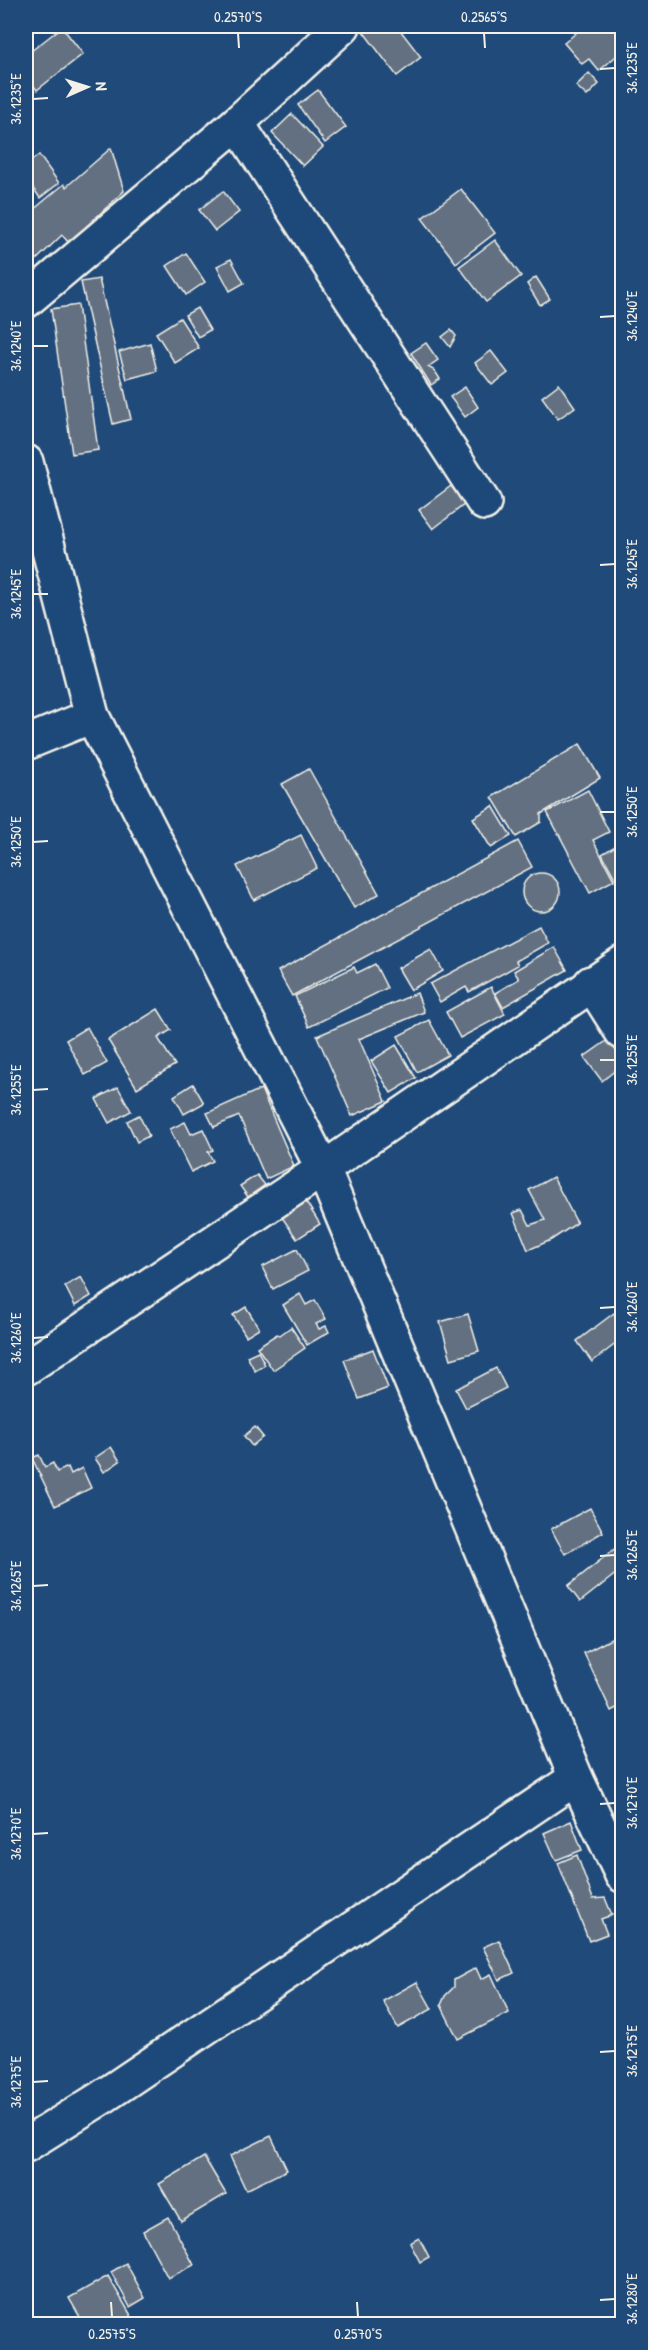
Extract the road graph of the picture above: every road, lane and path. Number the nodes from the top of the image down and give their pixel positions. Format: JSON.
{"nodes":[{"id":1,"x":343,"y":26,"type":"edge"},
{"id":2,"x":237,"y":123,"type":"junction"},
{"id":3,"x":26,"y":301,"type":"edge"},
{"id":4,"x":26,"y":462,"type":"edge"},
{"id":5,"x":484,"y":503,"type":"dead end"},
{"id":6,"x":92,"y":716,"type":"junction"},
{"id":7,"x":26,"y":743,"type":"edge"},
{"id":8,"x":622,"y":963,"type":"edge"},
{"id":9,"x":591,"y":984,"type":"junction"},
{"id":10,"x":622,"y":1032,"type":"edge"},
{"id":11,"x":323,"y":1169,"type":"junction"},
{"id":12,"x":26,"y":1368,"type":"edge"},
{"id":13,"x":576,"y":1778,"type":"junction"},
{"id":14,"x":622,"y":1875,"type":"edge"},
{"id":15,"x":26,"y":2145,"type":"edge"}],
"edges":[{"from":1,"to":2,"type":"street"},
{"from":2,"to":3,"type":"street"},
{"from":2,"to":5,"type":"street"},
{"from":4,"to":6,"type":"street"},
{"from":6,"to":7,"type":"street"},
{"from":6,"to":11,"type":"street"},
{"from":8,"to":9,"type":"street"},
{"from":9,"to":10,"type":"street"},
{"from":9,"to":11,"type":"street"},
{"from":11,"to":12,"type":"street"},
{"from":11,"to":13,"type":"street"},
{"from":13,"to":14,"type":"street"},
{"from":13,"to":15,"type":"street"}]}
